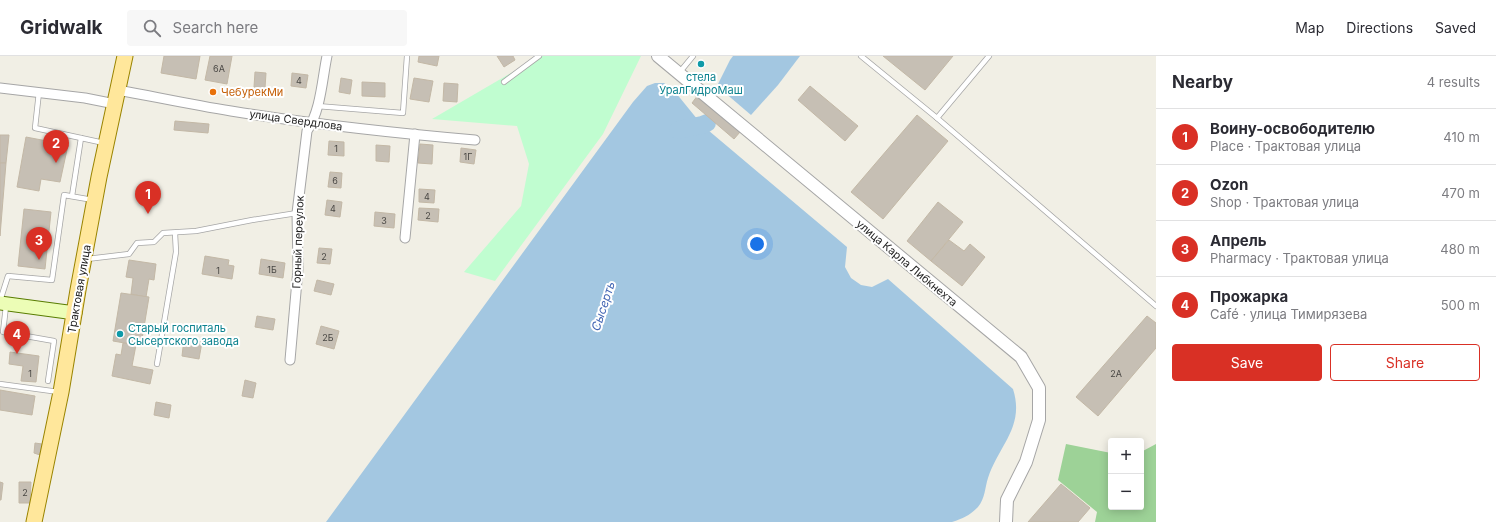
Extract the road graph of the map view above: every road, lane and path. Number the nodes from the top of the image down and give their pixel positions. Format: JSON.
{"nodes":[{"id":1,"x":125,"y":56,"type":"edge"},
{"id":2,"x":327,"y":56,"type":"edge"},
{"id":3,"x":407,"y":56,"type":"edge"},
{"id":4,"x":539,"y":56,"type":"edge"},
{"id":5,"x":658,"y":56,"type":"edge"},
{"id":6,"x":693,"y":56,"type":"edge"},
{"id":7,"x":861,"y":56,"type":"edge"},
{"id":8,"x":989,"y":56,"type":"edge"},
{"id":9,"x":678,"y":73,"type":"junction"},
{"id":10,"x":504,"y":82,"type":"dead end"},
{"id":11,"x":0,"y":88,"type":"edge"},
{"id":12,"x":39,"y":92,"type":"junction"},
{"id":13,"x":117,"y":97,"type":"junction"},
{"id":14,"x":317,"y":106,"type":"junction"},
{"id":15,"x":937,"y":118,"type":"junction"},
{"id":16,"x":313,"y":123,"type":"junction"},
{"id":17,"x":415,"y":134,"type":"junction"},
{"id":18,"x":81,"y":138,"type":"junction"},
{"id":19,"x":475,"y":140,"type":"dead end"},
{"id":20,"x":107,"y":143,"type":"junction"},
{"id":21,"x":72,"y":196,"type":"junction"},
{"id":22,"x":95,"y":200,"type":"junction"},
{"id":23,"x":297,"y":213,"type":"junction"},
{"id":24,"x":175,"y":233,"type":"junction"},
{"id":25,"x":405,"y":238,"type":"dead end"},
{"id":26,"x":84,"y":260,"type":"junction"},
{"id":27,"x":2,"y":303,"type":"edge"},
{"id":28,"x":1156,"y":306,"type":"edge"},
{"id":29,"x":74,"y":313,"type":"junction"},
{"id":30,"x":290,"y":360,"type":"dead end"},
{"id":31,"x":157,"y":364,"type":"dead end"},
{"id":32,"x":48,"y":381,"type":"dead end"},
{"id":33,"x":0,"y":384,"type":"edge"},
{"id":34,"x":61,"y":392,"type":"junction"},
{"id":35,"x":34,"y":522,"type":"edge"},
{"id":36,"x":1006,"y":522,"type":"edge"}],
"edges":[{"from":1,"to":13,"type":"main road","name":"Трактовая улица"},
{"from":2,"to":14,"type":"street","name":"Горный переулок"},
{"from":3,"to":14,"type":"lane"},
{"from":4,"to":10,"type":"lane"},
{"from":5,"to":9,"type":"street","name":"улица Карла Либкнехта"},
{"from":6,"to":9,"type":"lane"},
{"from":7,"to":15,"type":"lane"},
{"from":8,"to":15,"type":"lane"},
{"from":9,"to":36,"type":"street","name":"улица Карла Либкнехта"},
{"from":11,"to":12,"type":"street","name":"улица Свердлова"},
{"from":12,"to":13,"type":"street","name":"улица Свердлова"},
{"from":12,"to":18,"type":"lane"},
{"from":13,"to":16,"type":"street","name":"улица Свердлова"},
{"from":13,"to":20,"type":"main road","name":"Трактовая улица"},
{"from":14,"to":16,"type":"street","name":"Горный переулок"},
{"from":15,"to":28,"type":"lane"},
{"from":16,"to":17,"type":"street","name":"улица Свердлова"},
{"from":16,"to":23,"type":"street","name":"Горный переулок"},
{"from":17,"to":19,"type":"street","name":"улица Свердлова"},
{"from":17,"to":25,"type":"street"},
{"from":18,"to":20,"type":"lane"},
{"from":18,"to":21,"type":"lane"},
{"from":20,"to":22,"type":"main road","name":"Трактовая улица"},
{"from":21,"to":22,"type":"lane"},
{"from":21,"to":27,"type":"lane"},
{"from":22,"to":26,"type":"main road","name":"Трактовая улица"},
{"from":23,"to":24,"type":"lane"},
{"from":23,"to":30,"type":"street","name":"Горный переулок"},
{"from":24,"to":26,"type":"lane"},
{"from":24,"to":31,"type":"lane"},
{"from":26,"to":29,"type":"main road","name":"Трактовая улица"},
{"from":27,"to":29,"type":"main road"},
{"from":27,"to":32,"type":"lane"},
{"from":29,"to":34,"type":"main road","name":"Трактовая улица"},
{"from":33,"to":34,"type":"lane"},
{"from":34,"to":35,"type":"main road","name":"Трактовая улица"}]}
